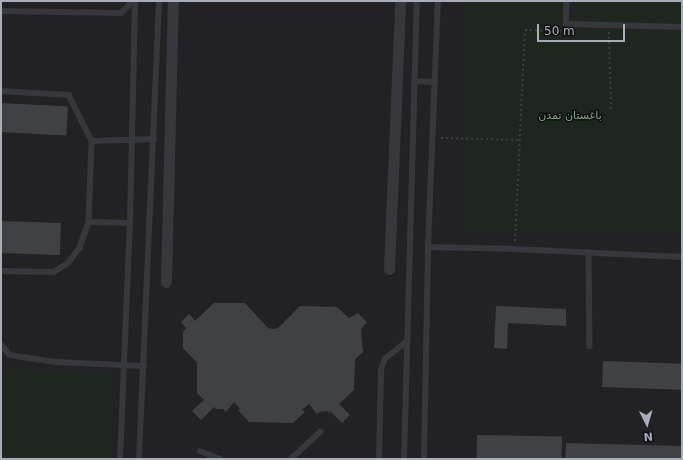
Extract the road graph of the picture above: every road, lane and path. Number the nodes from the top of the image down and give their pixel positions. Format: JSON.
{"nodes":[{"id":1,"x":134,"y":1,"type":"edge"},
{"id":2,"x":158,"y":1,"type":"edge"},
{"id":3,"x":173,"y":1,"type":"edge"},
{"id":4,"x":400,"y":1,"type":"edge"},
{"id":5,"x":417,"y":1,"type":"edge"},
{"id":6,"x":438,"y":1,"type":"edge"},
{"id":7,"x":567,"y":1,"type":"edge"},
{"id":8,"x":1,"y":11,"type":"edge"},
{"id":9,"x":609,"y":25,"type":"junction"},
{"id":10,"x":682,"y":26,"type":"edge"},
{"id":11,"x":563,"y":31,"type":"dead end"},
{"id":12,"x":601,"y":32,"type":"dead end"},
{"id":13,"x":609,"y":32,"type":"junction"},
{"id":14,"x":616,"y":32,"type":"dead end"},
{"id":15,"x":414,"y":81,"type":"junction"},
{"id":16,"x":434,"y":82,"type":"junction"},
{"id":17,"x":1,"y":91,"type":"edge"},
{"id":18,"x":611,"y":109,"type":"dead end"},
{"id":19,"x":432,"y":137,"type":"junction"},
{"id":20,"x":132,"y":139,"type":"junction"},
{"id":21,"x":154,"y":139,"type":"junction"},
{"id":22,"x":520,"y":140,"type":"junction"},
{"id":23,"x":92,"y":141,"type":"junction"},
{"id":24,"x":89,"y":222,"type":"junction"},
{"id":25,"x":130,"y":223,"type":"junction"},
{"id":26,"x":428,"y":247,"type":"junction"},
{"id":27,"x":514,"y":248,"type":"junction"},
{"id":28,"x":589,"y":253,"type":"junction"},
{"id":29,"x":682,"y":257,"type":"edge"},
{"id":30,"x":389,"y":269,"type":"dead end"},
{"id":31,"x":1,"y":271,"type":"edge"},
{"id":32,"x":166,"y":282,"type":"dead end"},
{"id":33,"x":408,"y":341,"type":"junction"},
{"id":34,"x":1,"y":344,"type":"edge"},
{"id":35,"x":590,"y":346,"type":"dead end"},
{"id":36,"x":124,"y":365,"type":"junction"},
{"id":37,"x":144,"y":366,"type":"junction"},
{"id":38,"x":320,"y":432,"type":"dead end"},
{"id":39,"x":200,"y":451,"type":"dead end"},
{"id":40,"x":120,"y":459,"type":"edge"},
{"id":41,"x":140,"y":459,"type":"edge"},
{"id":42,"x":221,"y":459,"type":"edge"},
{"id":43,"x":291,"y":459,"type":"edge"},
{"id":44,"x":380,"y":459,"type":"edge"},
{"id":45,"x":404,"y":459,"type":"edge"},
{"id":46,"x":424,"y":459,"type":"edge"}],
"edges":[{"from":1,"to":8,"type":"lane"},
{"from":1,"to":20,"type":"lane"},
{"from":2,"to":21,"type":"lane"},
{"from":3,"to":32,"type":"street"},
{"from":4,"to":30,"type":"street"},
{"from":5,"to":15,"type":"lane"},
{"from":6,"to":16,"type":"lane"},
{"from":7,"to":9,"type":"lane"},
{"from":9,"to":10,"type":"lane"},
{"from":9,"to":13,"type":"path"},
{"from":11,"to":22,"type":"path"},
{"from":12,"to":13,"type":"path"},
{"from":13,"to":14,"type":"path"},
{"from":13,"to":18,"type":"path"},
{"from":15,"to":16,"type":"lane"},
{"from":15,"to":33,"type":"lane"},
{"from":16,"to":19,"type":"lane"},
{"from":17,"to":23,"type":"lane"},
{"from":19,"to":22,"type":"path"},
{"from":19,"to":26,"type":"lane"},
{"from":20,"to":21,"type":"lane"},
{"from":20,"to":23,"type":"lane"},
{"from":20,"to":25,"type":"lane"},
{"from":21,"to":37,"type":"lane"},
{"from":22,"to":27,"type":"path"},
{"from":23,"to":24,"type":"lane"},
{"from":24,"to":25,"type":"lane"},
{"from":24,"to":31,"type":"lane"},
{"from":25,"to":36,"type":"lane"},
{"from":26,"to":27,"type":"lane"},
{"from":26,"to":46,"type":"lane"},
{"from":27,"to":28,"type":"lane"},
{"from":28,"to":29,"type":"lane"},
{"from":28,"to":35,"type":"lane"},
{"from":33,"to":44,"type":"lane"},
{"from":33,"to":45,"type":"lane"},
{"from":34,"to":36,"type":"lane"},
{"from":36,"to":37,"type":"lane"},
{"from":36,"to":40,"type":"lane"},
{"from":37,"to":41,"type":"lane"},
{"from":38,"to":43,"type":"lane"},
{"from":39,"to":42,"type":"lane"}]}
